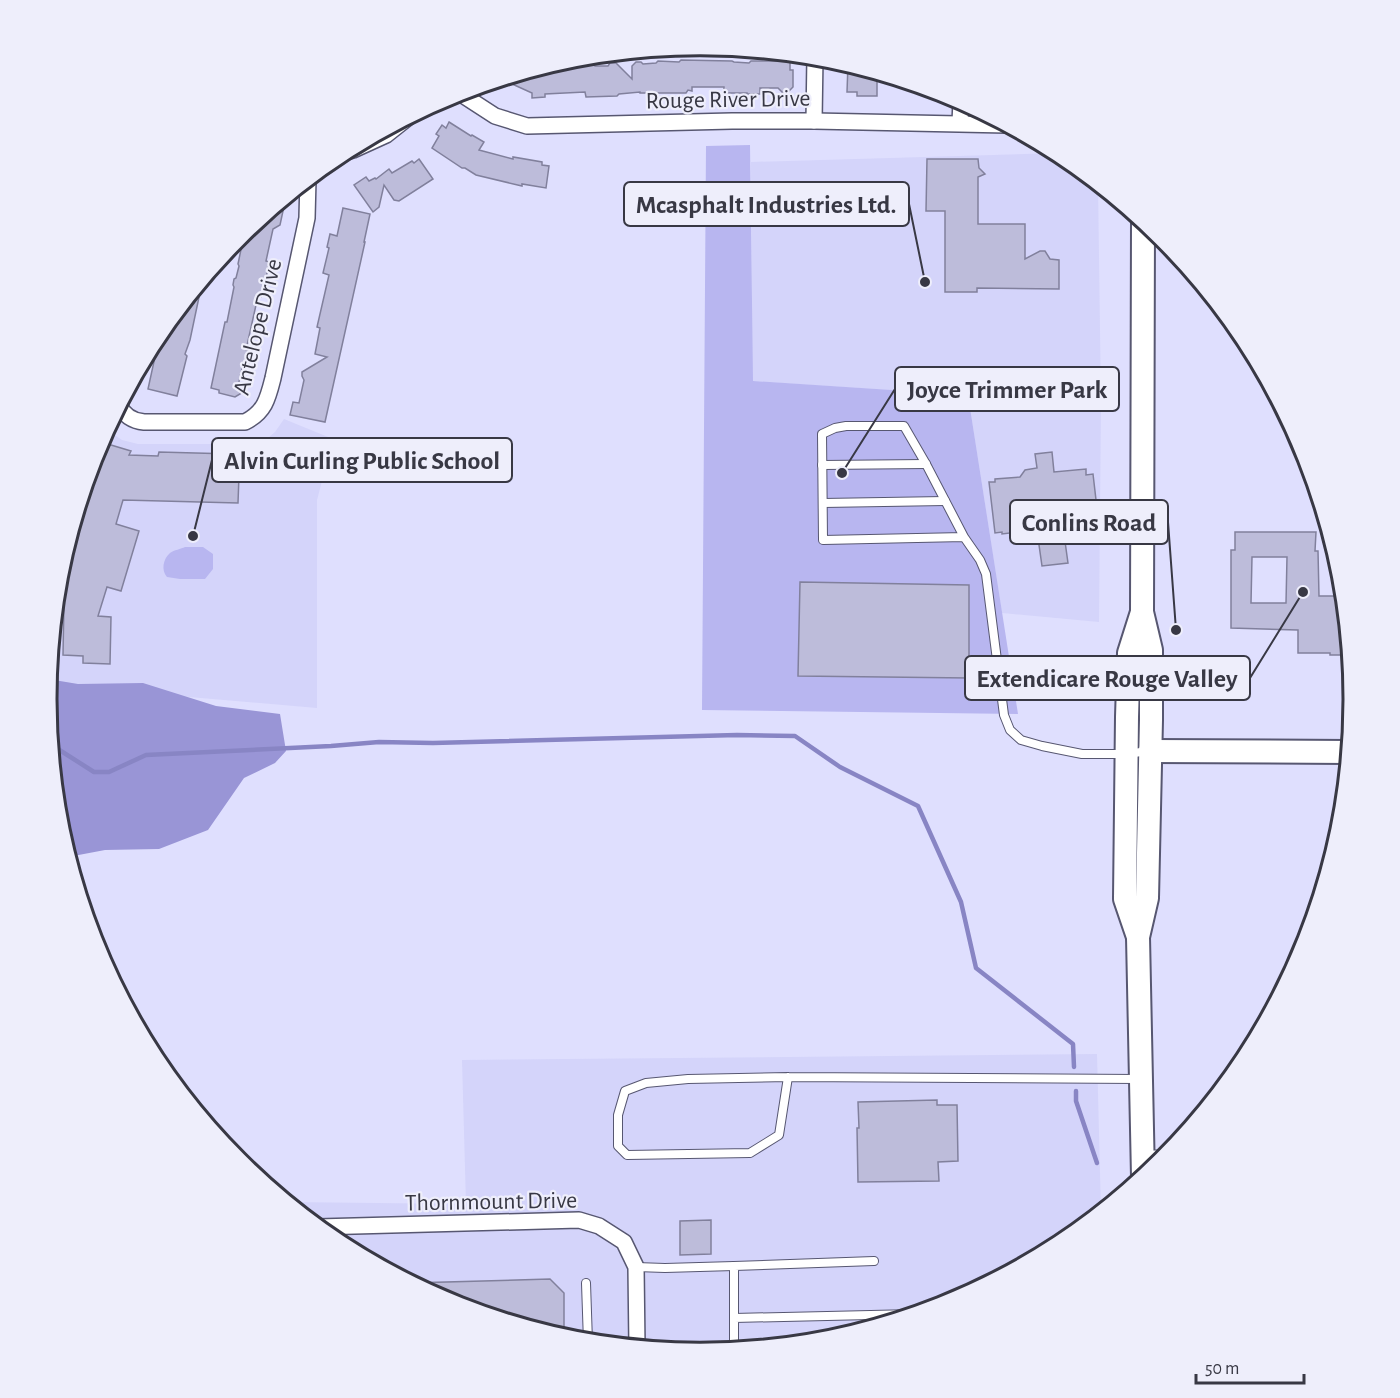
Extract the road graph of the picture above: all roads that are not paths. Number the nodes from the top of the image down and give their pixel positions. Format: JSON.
{"nodes":[{"id":1,"x":815,"y":66,"type":"edge"},
{"id":2,"x":468,"y":99,"type":"edge"},
{"id":3,"x":961,"y":111,"type":"edge"},
{"id":4,"x":814,"y":121,"type":"junction"},
{"id":5,"x":960,"y":123,"type":"junction"},
{"id":6,"x":989,"y":124,"type":"edge"},
{"id":7,"x":308,"y":188,"type":"edge"},
{"id":8,"x":1143,"y":233,"type":"edge"},
{"id":9,"x":124,"y":412,"type":"edge"},
{"id":10,"x":926,"y":464,"type":"junction"},
{"id":11,"x":822,"y":465,"type":"junction"},
{"id":12,"x":945,"y":501,"type":"junction"},
{"id":13,"x":823,"y":503,"type":"junction"},
{"id":14,"x":964,"y":537,"type":"junction"},
{"id":15,"x":1142,"y":612,"type":"junction"},
{"id":16,"x":1150,"y":751,"type":"junction"},
{"id":17,"x":1341,"y":752,"type":"edge"},
{"id":18,"x":1127,"y":754,"type":"junction"},
{"id":19,"x":1138,"y":936,"type":"junction"},
{"id":20,"x":788,"y":1077,"type":"junction"},
{"id":21,"x":1140,"y":1079,"type":"junction"},
{"id":22,"x":1143,"y":1166,"type":"edge"},
{"id":23,"x":332,"y":1227,"type":"edge"},
{"id":24,"x":874,"y":1261,"type":"dead end"},
{"id":25,"x":734,"y":1266,"type":"junction"},
{"id":26,"x":636,"y":1267,"type":"junction"},
{"id":27,"x":586,"y":1283,"type":"dead end"},
{"id":28,"x":887,"y":1315,"type":"edge"},
{"id":29,"x":734,"y":1318,"type":"junction"},
{"id":30,"x":588,"y":1332,"type":"edge"},
{"id":31,"x":637,"y":1339,"type":"edge"},
{"id":32,"x":734,"y":1341,"type":"edge"}],
"edges":[{"from":1,"to":4,"type":"street"},
{"from":2,"to":4,"type":"street","name":"Rouge River Drive"},
{"from":3,"to":5,"type":"street"},
{"from":4,"to":5,"type":"street","name":"Rouge River Drive"},
{"from":5,"to":6,"type":"street","name":"Rouge River Drive"},
{"from":7,"to":9,"type":"street","name":"Antelope Drive"},
{"from":8,"to":15,"type":"main road"},
{"from":10,"to":11,"type":"lane"},
{"from":10,"to":11,"type":"lane"},
{"from":10,"to":12,"type":"lane"},
{"from":11,"to":13,"type":"lane"},
{"from":12,"to":13,"type":"lane"},
{"from":12,"to":14,"type":"lane"},
{"from":13,"to":14,"type":"lane"},
{"from":14,"to":18,"type":"lane"},
{"from":15,"to":16,"type":"main road"},
{"from":15,"to":18,"type":"main road"},
{"from":16,"to":17,"type":"main road"},
{"from":16,"to":18,"type":"lane"},
{"from":16,"to":19,"type":"main road"},
{"from":18,"to":19,"type":"main road"},
{"from":19,"to":21,"type":"main road"},
{"from":20,"to":20,"type":"lane"},
{"from":20,"to":21,"type":"lane"},
{"from":21,"to":22,"type":"main road"},
{"from":23,"to":26,"type":"street","name":"Thornmount Drive"},
{"from":24,"to":25,"type":"lane"},
{"from":25,"to":26,"type":"lane"},
{"from":25,"to":29,"type":"lane"},
{"from":26,"to":31,"type":"street","name":"Thornmount Drive"},
{"from":27,"to":30,"type":"lane"},
{"from":28,"to":29,"type":"lane"},
{"from":29,"to":32,"type":"lane"}]}
